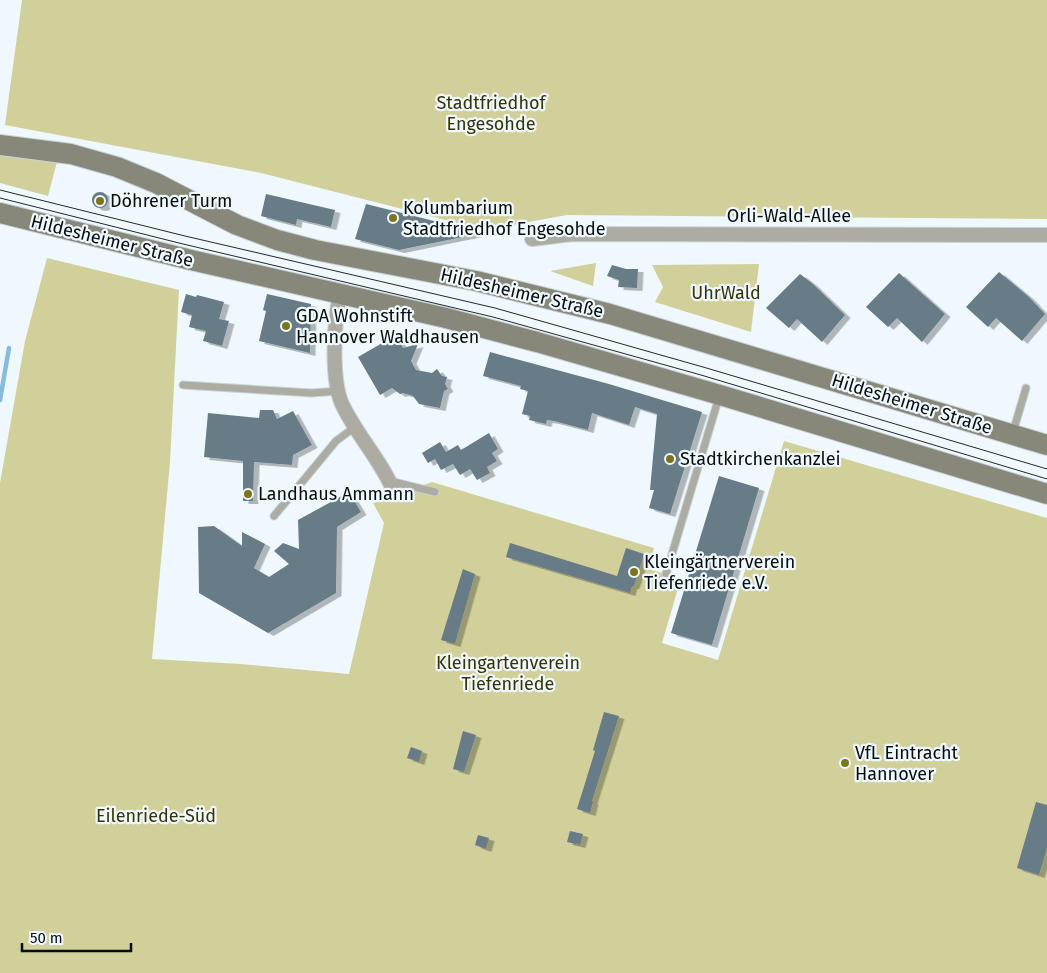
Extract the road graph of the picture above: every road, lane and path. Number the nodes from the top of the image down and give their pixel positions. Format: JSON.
{"nodes":[{"id":1,"x":0,"y":145,"type":"edge"},
{"id":2,"x":0,"y":213,"type":"edge"},
{"id":3,"x":1047,"y":235,"type":"edge"},
{"id":4,"x":532,"y":239,"type":"dead end"},
{"id":5,"x":340,"y":294,"type":"junction"},
{"id":6,"x":182,"y":385,"type":"dead end"},
{"id":7,"x":1026,"y":388,"type":"dead end"},
{"id":8,"x":338,"y":391,"type":"junction"},
{"id":9,"x":720,"y":395,"type":"junction"},
{"id":10,"x":355,"y":426,"type":"junction"},
{"id":11,"x":1012,"y":434,"type":"junction"},
{"id":12,"x":1047,"y":445,"type":"edge"},
{"id":13,"x":389,"y":481,"type":"junction"},
{"id":14,"x":435,"y":492,"type":"dead end"},
{"id":15,"x":395,"y":494,"type":"dead end"},
{"id":16,"x":1047,"y":494,"type":"edge"},
{"id":17,"x":274,"y":516,"type":"dead end"},
{"id":18,"x":666,"y":574,"type":"dead end"}],
"edges":[{"from":1,"to":11,"type":"main road","name":"Hildesheimer Straße"},
{"from":2,"to":5,"type":"main road","name":"Hildesheimer Straße"},
{"from":3,"to":4,"type":"street","name":"Orli-Wald-Allee"},
{"from":5,"to":8,"type":"street"},
{"from":5,"to":9,"type":"main road","name":"Hildesheimer Straße"},
{"from":6,"to":8,"type":"lane"},
{"from":7,"to":11,"type":"lane"},
{"from":8,"to":10,"type":"street"},
{"from":9,"to":16,"type":"main road","name":"Hildesheimer Straße"},
{"from":9,"to":18,"type":"lane"},
{"from":10,"to":13,"type":"street"},
{"from":10,"to":17,"type":"lane"},
{"from":11,"to":12,"type":"main road","name":"Hildesheimer Straße"},
{"from":13,"to":14,"type":"lane"},
{"from":13,"to":15,"type":"street"}]}
